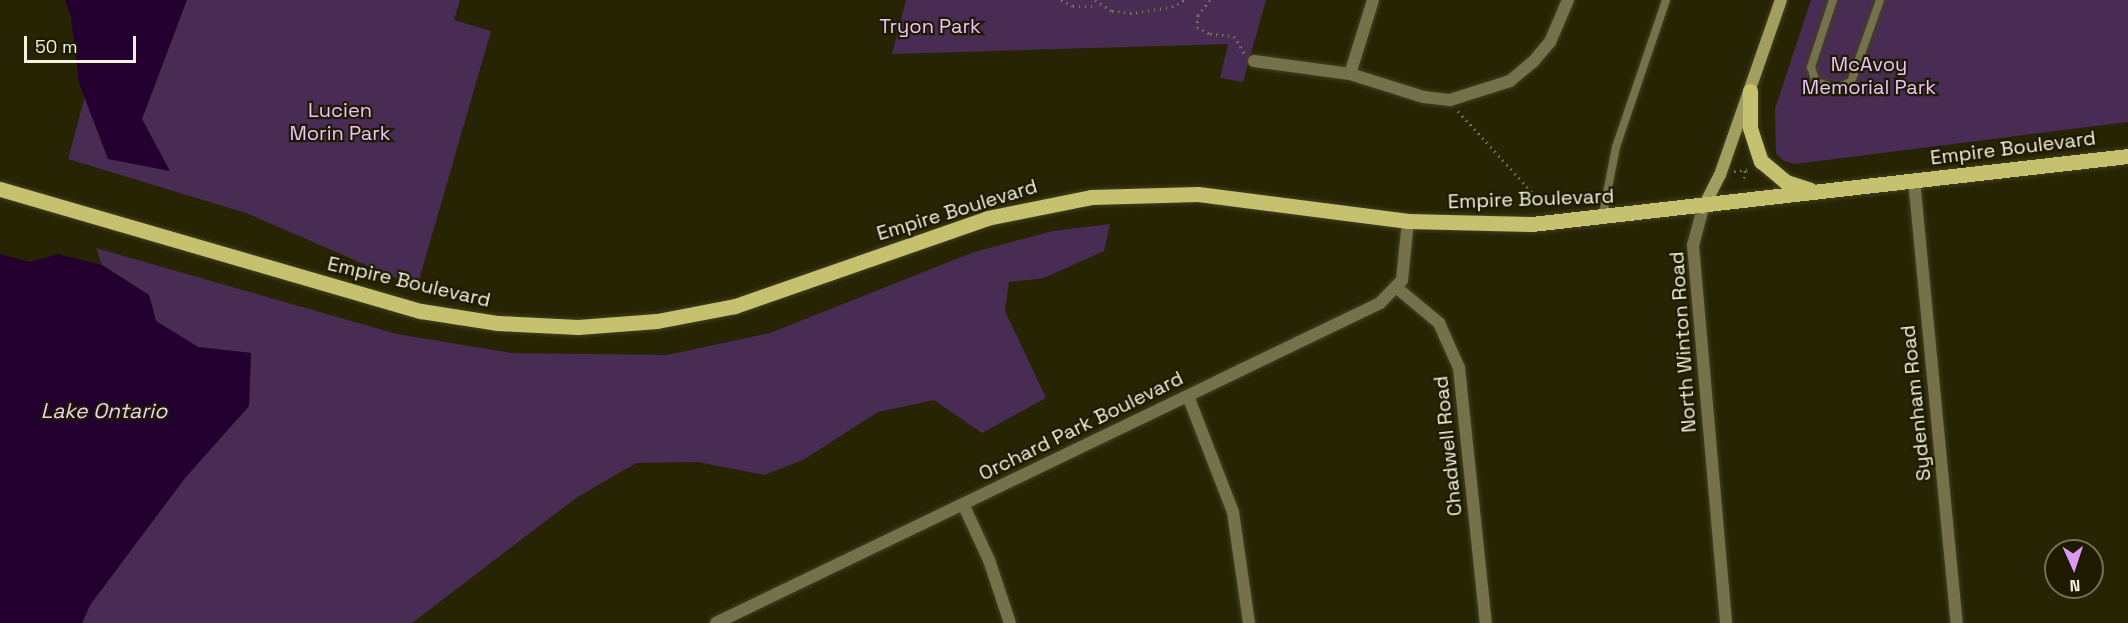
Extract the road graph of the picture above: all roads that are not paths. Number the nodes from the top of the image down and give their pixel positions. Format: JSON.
{"nodes":[{"id":1,"x":1373,"y":0,"type":"edge"},
{"id":2,"x":1568,"y":0,"type":"edge"},
{"id":3,"x":1666,"y":0,"type":"edge"},
{"id":4,"x":1781,"y":0,"type":"edge"},
{"id":5,"x":1833,"y":0,"type":"edge"},
{"id":6,"x":1880,"y":0,"type":"edge"},
{"id":7,"x":1254,"y":61,"type":"road end"},
{"id":8,"x":1350,"y":74,"type":"junction"},
{"id":9,"x":1750,"y":91,"type":"junction"},
{"id":10,"x":2128,"y":156,"type":"edge"},
{"id":11,"x":1914,"y":180,"type":"junction"},
{"id":12,"x":0,"y":189,"type":"edge"},
{"id":13,"x":1825,"y":192,"type":"junction"},
{"id":14,"x":1703,"y":208,"type":"junction"},
{"id":15,"x":1602,"y":219,"type":"junction"},
{"id":16,"x":1408,"y":221,"type":"junction"},
{"id":17,"x":1397,"y":288,"type":"junction"},
{"id":18,"x":1188,"y":396,"type":"junction"},
{"id":19,"x":963,"y":504,"type":"junction"},
{"id":20,"x":739,"y":618,"type":"edge"},
{"id":21,"x":716,"y":623,"type":"edge"},
{"id":22,"x":1010,"y":623,"type":"edge"},
{"id":23,"x":1249,"y":623,"type":"edge"},
{"id":24,"x":1486,"y":623,"type":"edge"},
{"id":25,"x":1726,"y":623,"type":"edge"},
{"id":26,"x":1957,"y":623,"type":"edge"}],
"edges":[{"from":1,"to":8,"type":"street"},
{"from":2,"to":8,"type":"street"},
{"from":3,"to":15,"type":"lane"},
{"from":4,"to":9,"type":"main road","name":"North Winton Road"},
{"from":5,"to":6,"type":"lane"},
{"from":7,"to":8,"type":"street"},
{"from":9,"to":13,"type":"main road"},
{"from":9,"to":14,"type":"main road","name":"North Winton Road"},
{"from":10,"to":11,"type":"main road","name":"Empire Boulevard"},
{"from":11,"to":13,"type":"main road","name":"Empire Boulevard"},
{"from":11,"to":26,"type":"street","name":"Sydenham Road"},
{"from":12,"to":16,"type":"main road","name":"Empire Boulevard"},
{"from":13,"to":14,"type":"main road","name":"Empire Boulevard"},
{"from":14,"to":15,"type":"main road","name":"Empire Boulevard"},
{"from":14,"to":25,"type":"street","name":"North Winton Road"},
{"from":15,"to":16,"type":"main road","name":"Empire Boulevard"},
{"from":16,"to":17,"type":"street"},
{"from":17,"to":18,"type":"street","name":"Orchard Park Boulevard"},
{"from":17,"to":24,"type":"street","name":"Chadwell Road"},
{"from":18,"to":19,"type":"street","name":"Orchard Park Boulevard"},
{"from":18,"to":23,"type":"street"},
{"from":19,"to":20,"type":"street","name":"Orchard Park Boulevard"},
{"from":19,"to":22,"type":"street"},
{"from":20,"to":21,"type":"street","name":"Orchard Park Boulevard"}]}
